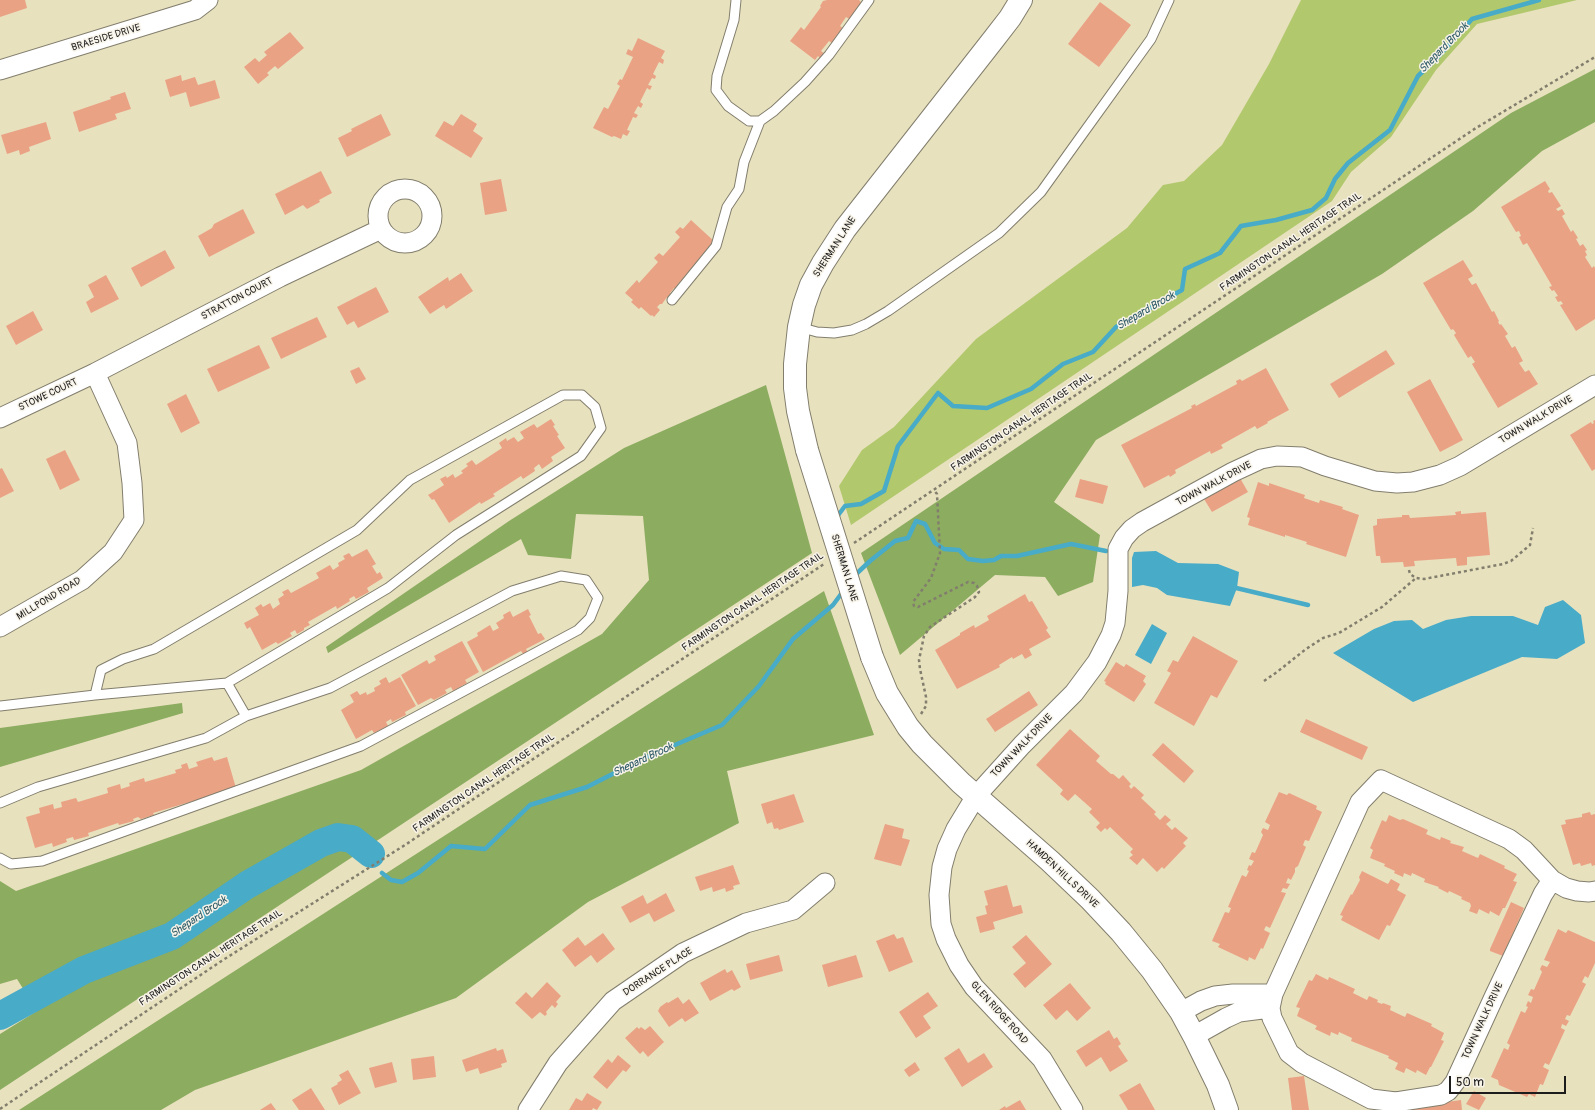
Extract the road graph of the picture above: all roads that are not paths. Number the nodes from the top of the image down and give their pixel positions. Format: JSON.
{"nodes":[{"id":1,"x":208,"y":0,"type":"edge"},
{"id":2,"x":736,"y":0,"type":"edge"},
{"id":3,"x":869,"y":0,"type":"edge"},
{"id":4,"x":1021,"y":0,"type":"edge"},
{"id":5,"x":1169,"y":0,"type":"edge"},
{"id":6,"x":0,"y":70,"type":"edge"},
{"id":7,"x":760,"y":121,"type":"junction"},
{"id":8,"x":381,"y":229,"type":"dead end"},
{"id":9,"x":672,"y":300,"type":"dead end"},
{"id":10,"x":799,"y":327,"type":"junction"},
{"id":11,"x":95,"y":373,"type":"junction"},
{"id":12,"x":1595,"y":385,"type":"edge"},
{"id":13,"x":0,"y":418,"type":"edge"},
{"id":14,"x":0,"y":627,"type":"edge"},
{"id":15,"x":872,"y":657,"type":"joint"},
{"id":16,"x":227,"y":683,"type":"junction"},
{"id":17,"x":95,"y":694,"type":"junction"},
{"id":18,"x":0,"y":706,"type":"edge"},
{"id":19,"x":246,"y":716,"type":"junction"},
{"id":20,"x":976,"y":796,"type":"junction"},
{"id":21,"x":0,"y":802,"type":"edge"},
{"id":22,"x":0,"y":858,"type":"edge"},
{"id":23,"x":1552,"y":880,"type":"junction"},
{"id":24,"x":825,"y":883,"type":"dead end"},
{"id":25,"x":1595,"y":891,"type":"edge"},
{"id":26,"x":1271,"y":1001,"type":"junction"},
{"id":27,"x":1181,"y":1012,"type":"junction"},
{"id":28,"x":1194,"y":1036,"type":"junction"},
{"id":29,"x":528,"y":1110,"type":"edge"},
{"id":30,"x":1074,"y":1110,"type":"edge"},
{"id":31,"x":1227,"y":1110,"type":"edge"}],
"edges":[{"from":1,"to":6,"type":"street","name":"BRAESIDE DRIVE"},
{"from":2,"to":7,"type":"lane"},
{"from":3,"to":7,"type":"lane"},
{"from":4,"to":10,"type":"street","name":"SHERMAN LANE"},
{"from":5,"to":10,"type":"lane"},
{"from":7,"to":9,"type":"lane"},
{"from":8,"to":11,"type":"street","name":"STRATTON COURT"},
{"from":10,"to":15,"type":"street","name":"SHERMAN LANE","bridge":true},
{"from":11,"to":13,"type":"street","name":"STOWE COURT"},
{"from":11,"to":14,"type":"street","name":"MILLPOND ROAD"},
{"from":12,"to":20,"type":"street","name":"TOWN WALK DRIVE"},
{"from":15,"to":20,"type":"street","name":"HAMDEN HILLS DRIVE"},
{"from":16,"to":17,"type":"lane"},
{"from":16,"to":17,"type":"lane"},
{"from":16,"to":19,"type":"lane"},
{"from":17,"to":18,"type":"lane"},
{"from":19,"to":21,"type":"lane"},
{"from":19,"to":22,"type":"lane"},
{"from":20,"to":27,"type":"street","name":"HAMDEN HILLS DRIVE"},
{"from":20,"to":30,"type":"street","name":"GLEN RIDGE ROAD"},
{"from":23,"to":25,"type":"street"},
{"from":23,"to":26,"type":"street"},
{"from":23,"to":26,"type":"street","name":"TOWN WALK DRIVE"},
{"from":24,"to":29,"type":"street","name":"DORRANCE PLACE"},
{"from":26,"to":27,"type":"street"},
{"from":26,"to":28,"type":"street"},
{"from":27,"to":28,"type":"street","name":"HAMDEN HILLS DRIVE"},
{"from":28,"to":31,"type":"street","name":"HAMDEN HILLS DRIVE"}]}
